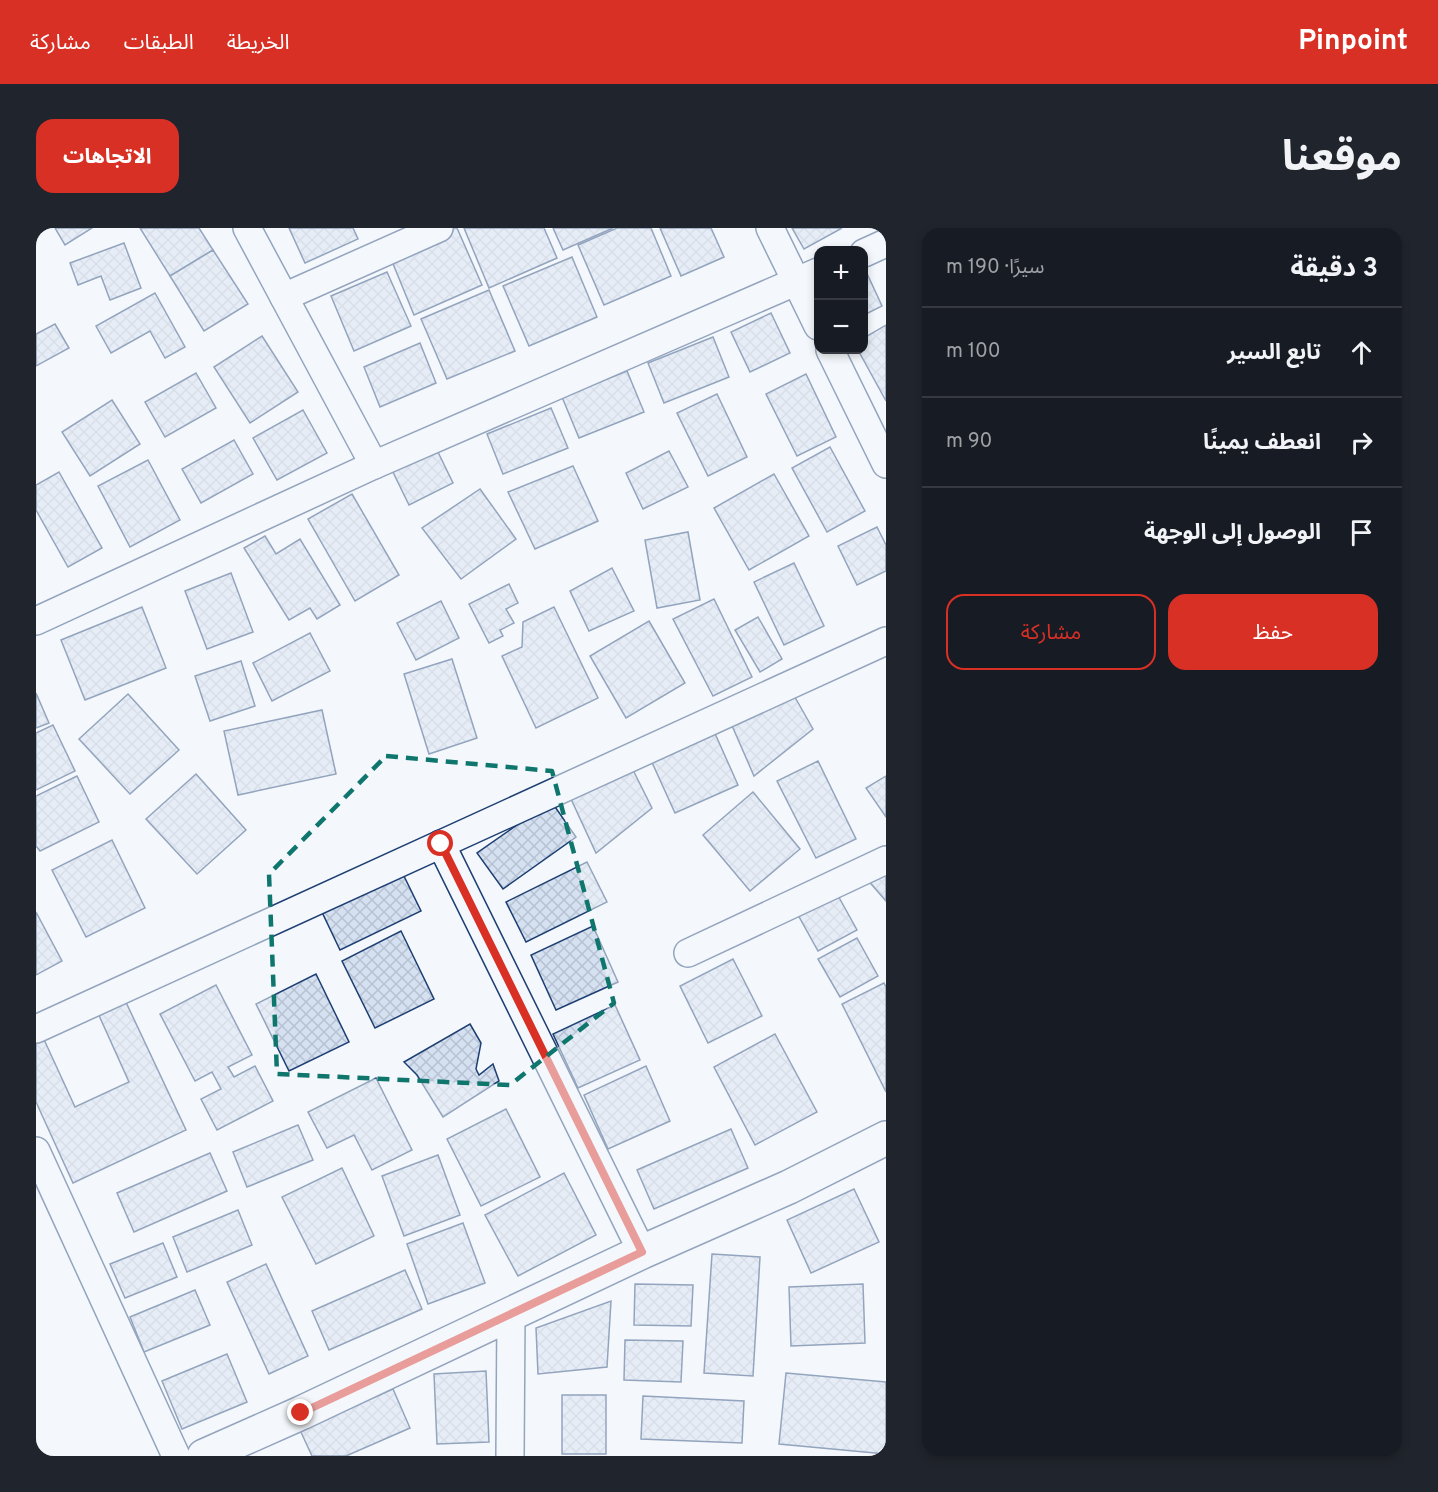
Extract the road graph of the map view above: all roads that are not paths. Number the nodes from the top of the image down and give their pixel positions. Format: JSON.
{"nodes":[{"id":1,"x":247,"y":228,"type":"edge"},
{"id":2,"x":439,"y":228,"type":"edge"},
{"id":3,"x":770,"y":228,"type":"edge"},
{"id":4,"x":886,"y":243,"type":"edge"},
{"id":5,"x":868,"y":251,"type":"edge"},
{"id":6,"x":808,"y":277,"type":"edge"},
{"id":7,"x":284,"y":297,"type":"junction"},
{"id":8,"x":814,"y":304,"type":"edge"},
{"id":9,"x":832,"y":354,"type":"edge"},
{"id":10,"x":886,"y":464,"type":"edge"},
{"id":11,"x":374,"y":465,"type":"junction"},
{"id":12,"x":36,"y":621,"type":"edge"},
{"id":13,"x":886,"y":641,"type":"edge"},
{"id":14,"x":441,"y":844,"type":"junction"},
{"id":15,"x":886,"y":860,"type":"edge"},
{"id":16,"x":688,"y":953,"type":"dead end"},
{"id":17,"x":36,"y":1029,"type":"edge"},
{"id":18,"x":886,"y":1138,"type":"edge"},
{"id":19,"x":36,"y":1151,"type":"edge"},
{"id":20,"x":642,"y":1252,"type":"junction"},
{"id":21,"x":511,"y":1313,"type":"junction"},
{"id":22,"x":176,"y":1456,"type":"edge"},
{"id":23,"x":204,"y":1456,"type":"edge"},
{"id":24,"x":510,"y":1456,"type":"edge"}],
"edges":[{"from":1,"to":7,"type":"street"},
{"from":2,"to":7,"type":"street"},
{"from":3,"to":6,"type":"street"},
{"from":4,"to":5,"type":"street"},
{"from":6,"to":8,"type":"street"},
{"from":6,"to":11,"type":"street"},
{"from":7,"to":11,"type":"street"},
{"from":9,"to":10,"type":"street"},
{"from":11,"to":12,"type":"street"},
{"from":13,"to":14,"type":"street"},
{"from":14,"to":17,"type":"street"},
{"from":14,"to":20,"type":"street"},
{"from":15,"to":16,"type":"street"},
{"from":18,"to":20,"type":"street"},
{"from":19,"to":22,"type":"street"},
{"from":20,"to":21,"type":"street"},
{"from":21,"to":23,"type":"street"},
{"from":21,"to":24,"type":"street"}]}
